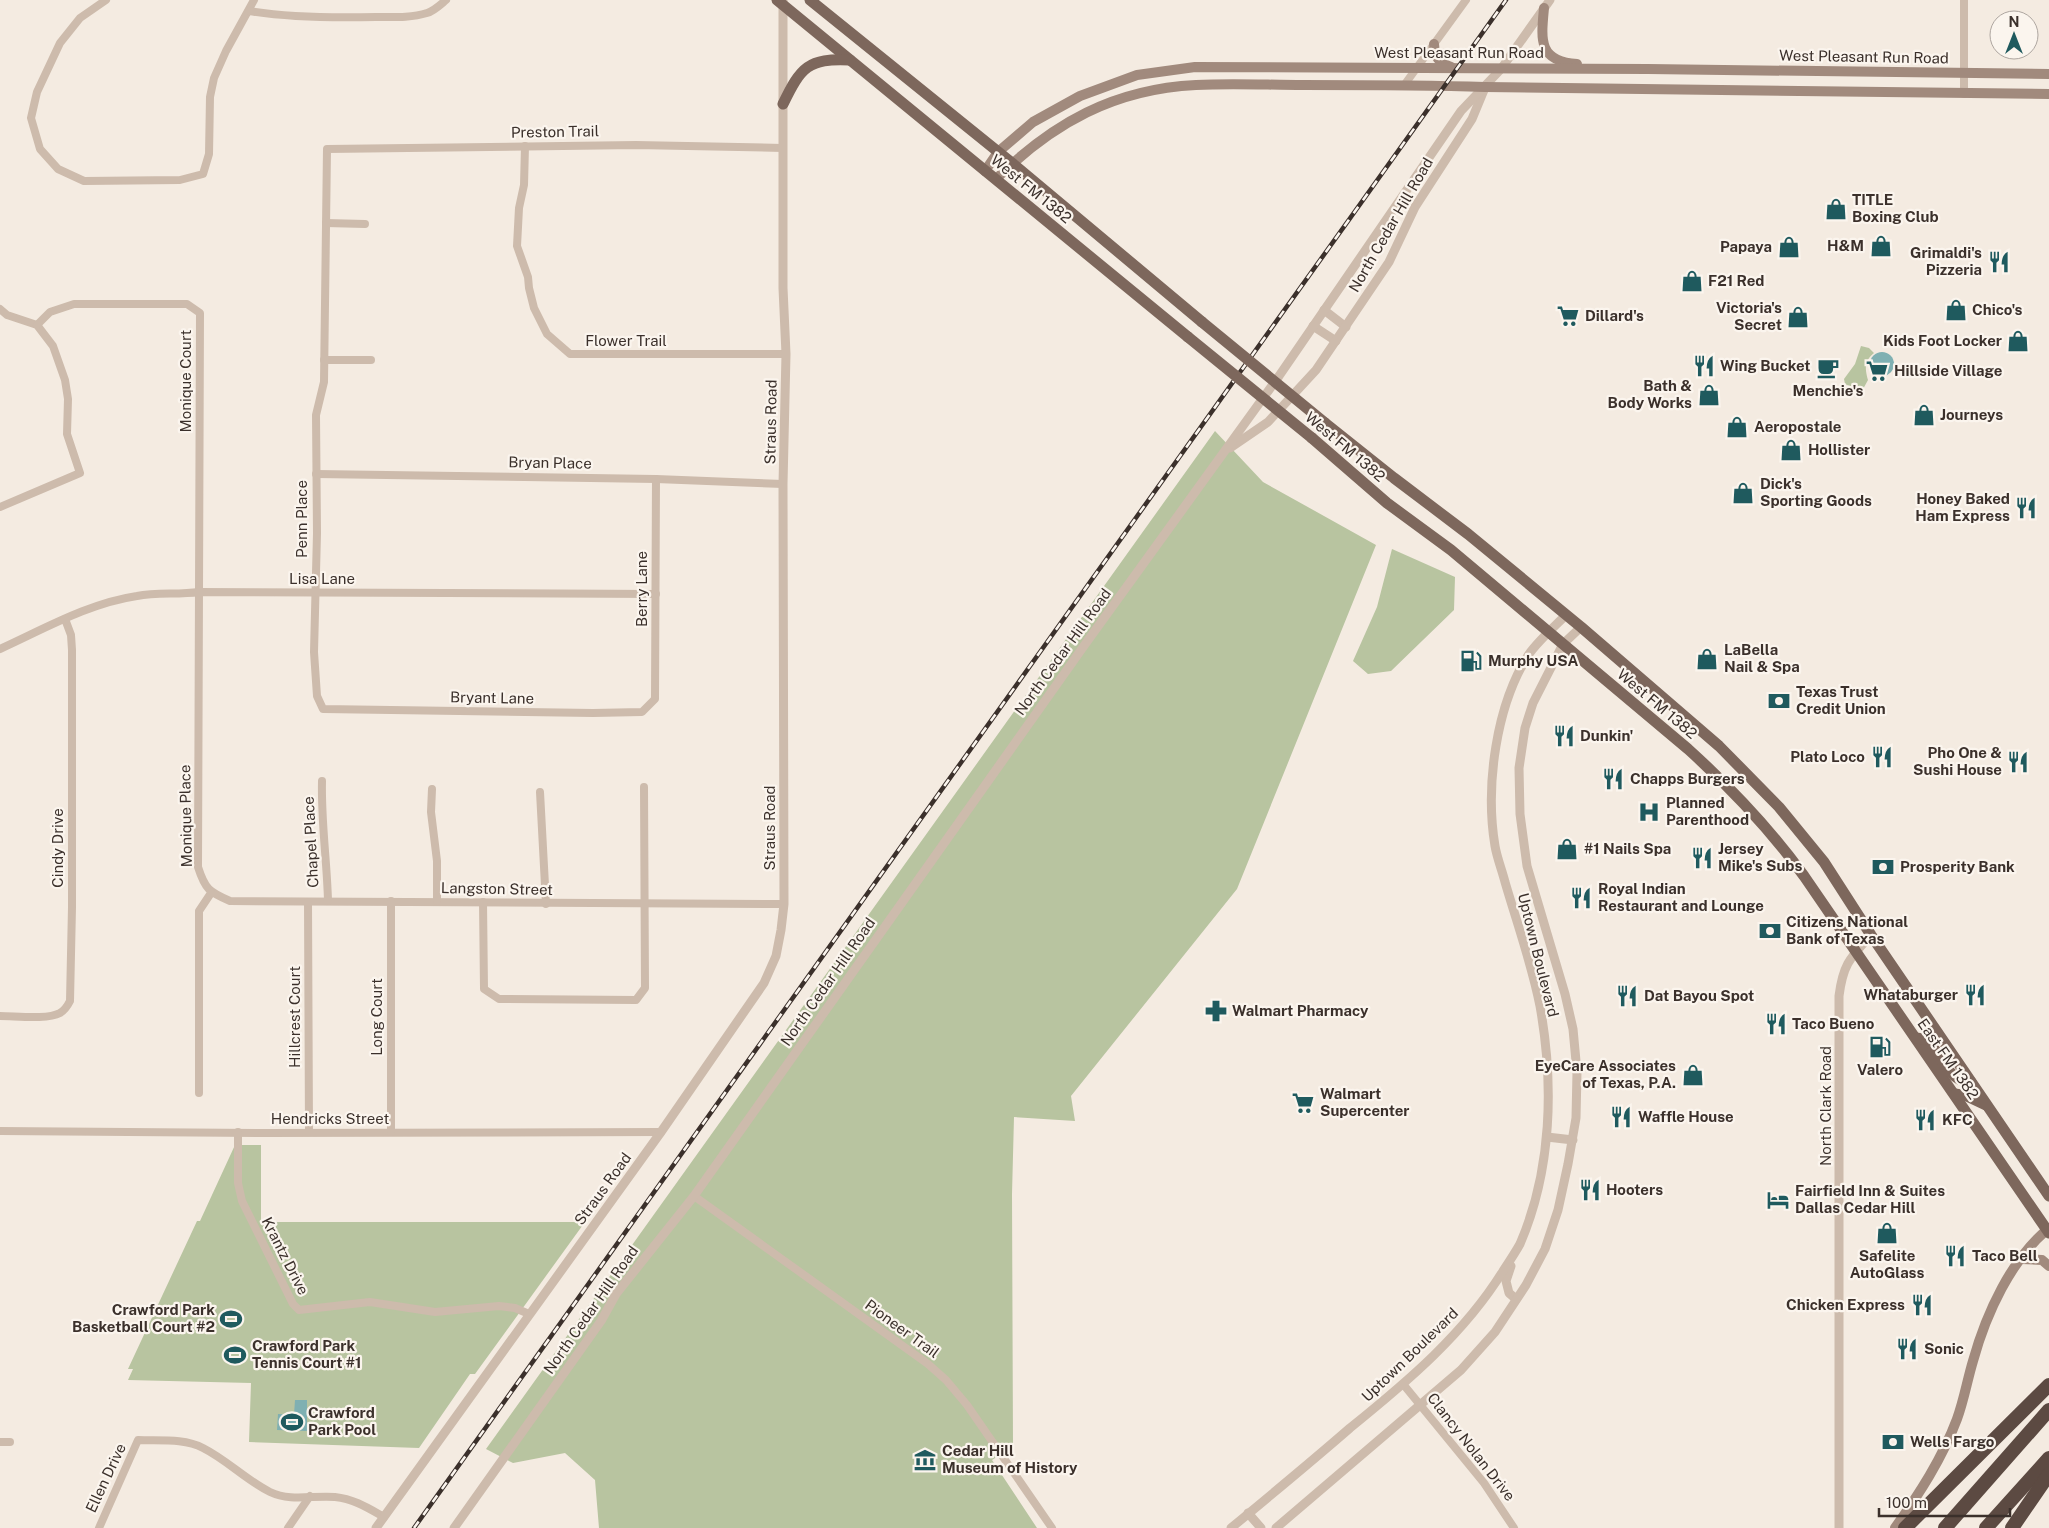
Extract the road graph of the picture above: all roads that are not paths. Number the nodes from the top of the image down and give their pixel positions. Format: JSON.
{"nodes":[{"id":1,"x":106,"y":0,"type":"edge"},
{"id":2,"x":254,"y":0,"type":"edge"},
{"id":3,"x":446,"y":0,"type":"edge"},
{"id":4,"x":810,"y":0,"type":"edge"},
{"id":5,"x":1466,"y":0,"type":"edge"},
{"id":6,"x":1964,"y":0,"type":"edge"},
{"id":7,"x":781,"y":2,"type":"edge"},
{"id":8,"x":1547,"y":4,"type":"edge"},
{"id":9,"x":249,"y":11,"type":"junction"},
{"id":10,"x":1434,"y":44,"type":"junction"},
{"id":11,"x":850,"y":60,"type":"junction"},
{"id":12,"x":1416,"y":68,"type":"junction"},
{"id":13,"x":1457,"y":69,"type":"junction"},
{"id":14,"x":1501,"y":69,"type":"junction"},
{"id":15,"x":1648,"y":69,"type":"junction"},
{"id":16,"x":1964,"y":74,"type":"junction"},
{"id":17,"x":2049,"y":74,"type":"edge"},
{"id":18,"x":1405,"y":84,"type":"junction"},
{"id":19,"x":1485,"y":87,"type":"junction"},
{"id":20,"x":1964,"y":94,"type":"junction"},
{"id":21,"x":2049,"y":94,"type":"edge"},
{"id":22,"x":783,"y":104,"type":"junction"},
{"id":23,"x":525,"y":146,"type":"junction"},
{"id":24,"x":783,"y":148,"type":"junction"},
{"id":25,"x":327,"y":149,"type":"joint"},
{"id":26,"x":998,"y":152,"type":"junction"},
{"id":27,"x":1012,"y":163,"type":"junction"},
{"id":28,"x":985,"y":171,"type":"junction"},
{"id":29,"x":996,"y":179,"type":"junction"},
{"id":30,"x":326,"y":223,"type":"junction"},
{"id":31,"x":365,"y":224,"type":"dead end"},
{"id":32,"x":0,"y":309,"type":"edge"},
{"id":33,"x":1324,"y":310,"type":"junction"},
{"id":34,"x":37,"y":326,"type":"junction"},
{"id":35,"x":1313,"y":326,"type":"junction"},
{"id":36,"x":1346,"y":327,"type":"junction"},
{"id":37,"x":1336,"y":341,"type":"junction"},
{"id":38,"x":786,"y":354,"type":"junction"},
{"id":39,"x":324,"y":360,"type":"junction"},
{"id":40,"x":371,"y":360,"type":"dead end"},
{"id":41,"x":1224,"y":452,"type":"junction"},
{"id":42,"x":316,"y":474,"type":"junction"},
{"id":43,"x":656,"y":479,"type":"junction"},
{"id":44,"x":783,"y":484,"type":"junction"},
{"id":45,"x":0,"y":508,"type":"edge"},
{"id":46,"x":199,"y":592,"type":"junction"},
{"id":47,"x":314,"y":592,"type":"junction"},
{"id":48,"x":656,"y":594,"type":"junction"},
{"id":49,"x":1566,"y":615,"type":"junction"},
{"id":50,"x":65,"y":619,"type":"junction"},
{"id":51,"x":1581,"y":627,"type":"junction"},
{"id":52,"x":1549,"y":632,"type":"junction"},
{"id":53,"x":1563,"y":644,"type":"junction"},
{"id":54,"x":0,"y":649,"type":"edge"},
{"id":55,"x":655,"y":699,"type":"joint"},
{"id":56,"x":323,"y":709,"type":"joint"},
{"id":57,"x":322,"y":781,"type":"dead end"},
{"id":58,"x":644,"y":787,"type":"dead end"},
{"id":59,"x":432,"y":789,"type":"dead end"},
{"id":60,"x":540,"y":792,"type":"dead end"},
{"id":61,"x":211,"y":893,"type":"junction"},
{"id":62,"x":328,"y":901,"type":"junction"},
{"id":63,"x":308,"y":902,"type":"junction"},
{"id":64,"x":391,"y":902,"type":"junction"},
{"id":65,"x":437,"y":902,"type":"junction"},
{"id":66,"x":483,"y":902,"type":"junction"},
{"id":67,"x":546,"y":904,"type":"junction"},
{"id":68,"x":644,"y":904,"type":"junction"},
{"id":69,"x":784,"y":904,"type":"junction"},
{"id":70,"x":1871,"y":935,"type":"junction"},
{"id":71,"x":1856,"y":951,"type":"junction"},
{"id":72,"x":0,"y":1016,"type":"edge"},
{"id":73,"x":1916,"y":1038,"type":"junction"},
{"id":74,"x":1971,"y":1082,"type":"junction"},
{"id":75,"x":199,"y":1093,"type":"dead end"},
{"id":76,"x":1955,"y":1094,"type":"junction"},
{"id":77,"x":1986,"y":1105,"type":"junction"},
{"id":78,"x":0,"y":1131,"type":"edge"},
{"id":79,"x":238,"y":1132,"type":"junction"},
{"id":80,"x":309,"y":1132,"type":"junction"},
{"id":81,"x":391,"y":1132,"type":"junction"},
{"id":82,"x":661,"y":1132,"type":"junction"},
{"id":83,"x":1547,"y":1137,"type":"junction"},
{"id":84,"x":1572,"y":1140,"type":"junction"},
{"id":85,"x":694,"y":1196,"type":"junction"},
{"id":86,"x":2049,"y":1196,"type":"edge"},
{"id":87,"x":2048,"y":1230,"type":"edge"},
{"id":88,"x":1519,"y":1245,"type":"junction"},
{"id":89,"x":2022,"y":1259,"type":"junction"},
{"id":90,"x":2049,"y":1266,"type":"edge"},
{"id":91,"x":1516,"y":1299,"type":"junction"},
{"id":92,"x":528,"y":1314,"type":"junction"},
{"id":93,"x":1403,"y":1384,"type":"junction"},
{"id":94,"x":2049,"y":1385,"type":"edge"},
{"id":95,"x":1420,"y":1403,"type":"junction"},
{"id":96,"x":2049,"y":1410,"type":"edge"},
{"id":97,"x":0,"y":1442,"type":"edge"},
{"id":98,"x":10,"y":1442,"type":"dead end"},
{"id":99,"x":2049,"y":1458,"type":"edge"},
{"id":100,"x":2049,"y":1474,"type":"edge"},
{"id":101,"x":310,"y":1496,"type":"junction"},
{"id":102,"x":1248,"y":1513,"type":"junction"},
{"id":103,"x":384,"y":1517,"type":"junction"},
{"id":104,"x":98,"y":1528,"type":"edge"},
{"id":105,"x":288,"y":1528,"type":"edge"},
{"id":106,"x":376,"y":1528,"type":"edge"},
{"id":107,"x":454,"y":1528,"type":"edge"},
{"id":108,"x":1052,"y":1528,"type":"edge"},
{"id":109,"x":1231,"y":1528,"type":"edge"},
{"id":110,"x":1261,"y":1528,"type":"edge"},
{"id":111,"x":1276,"y":1528,"type":"edge"},
{"id":112,"x":1514,"y":1528,"type":"edge"},
{"id":113,"x":1839,"y":1528,"type":"edge"},
{"id":114,"x":1895,"y":1528,"type":"edge"},
{"id":115,"x":1905,"y":1528,"type":"edge"},
{"id":116,"x":1945,"y":1528,"type":"edge"},
{"id":117,"x":1986,"y":1528,"type":"edge"},
{"id":118,"x":2012,"y":1528,"type":"edge"}],
"edges":[{"from":1,"to":9,"type":"street"},
{"from":2,"to":9,"type":"street"},
{"from":3,"to":9,"type":"street"},
{"from":4,"to":26,"type":"main road","name":"West FM 1382"},
{"from":5,"to":10,"type":"street"},
{"from":6,"to":16,"type":"street"},
{"from":7,"to":11,"type":"main road","name":"West FM 1382"},
{"from":7,"to":22,"type":"street","name":"Straus Road"},
{"from":8,"to":14,"type":"street","name":"North Cedar Hill Road"},
{"from":8,"to":15,"type":"main road"},
{"from":10,"to":12,"type":"street"},
{"from":10,"to":13,"type":"main road"},
{"from":11,"to":22,"type":"main road"},
{"from":11,"to":28,"type":"main road","name":"West FM 1382"},
{"from":12,"to":13,"type":"main road","name":"West Pleasant Run Road"},
{"from":12,"to":18,"type":"street"},
{"from":12,"to":26,"type":"main road","name":"West Pleasant Run Road"},
{"from":13,"to":14,"type":"main road","name":"West Pleasant Run Road"},
{"from":14,"to":15,"type":"main road","name":"West Pleasant Run Road"},
{"from":14,"to":19,"type":"street","name":"North Cedar Hill Road"},
{"from":15,"to":16,"type":"main road","name":"West Pleasant Run Road"},
{"from":16,"to":17,"type":"main road","name":"West Pleasant Run Road"},
{"from":16,"to":20,"type":"street"},
{"from":18,"to":19,"type":"main road","name":"West Pleasant Run Road"},
{"from":18,"to":27,"type":"main road","name":"West Pleasant Run Road"},
{"from":19,"to":20,"type":"main road","name":"West Pleasant Run Road"},
{"from":19,"to":33,"type":"street","name":"North Cedar Hill Road"},
{"from":19,"to":36,"type":"street","name":"North Cedar Hill Road"},
{"from":20,"to":21,"type":"main road","name":"West Pleasant Run Road"},
{"from":22,"to":24,"type":"street","name":"Straus Road"},
{"from":23,"to":24,"type":"street","name":"Preston Trail"},
{"from":23,"to":25,"type":"street","name":"Preston Trail"},
{"from":23,"to":38,"type":"street","name":"Flower Trail"},
{"from":24,"to":38,"type":"street","name":"Straus Road"},
{"from":25,"to":30,"type":"street","name":"Penn Place"},
{"from":26,"to":27,"type":"main road","name":"West FM 1382"},
{"from":26,"to":28,"type":"main road","name":"West Pleasant Run Road"},
{"from":27,"to":29,"type":"main road","name":"West Pleasant Run Road"},
{"from":27,"to":49,"type":"main road","name":"West FM 1382","bridge":true},
{"from":28,"to":29,"type":"main road","name":"West FM 1382"},
{"from":29,"to":52,"type":"main road","name":"West FM 1382","bridge":true},
{"from":30,"to":31,"type":"street"},
{"from":30,"to":39,"type":"street","name":"Penn Place"},
{"from":32,"to":34,"type":"street"},
{"from":33,"to":35,"type":"street","name":"North Cedar Hill Road"},
{"from":33,"to":36,"type":"street"},
{"from":34,"to":45,"type":"street"},
{"from":34,"to":46,"type":"street","name":"Monique Court"},
{"from":35,"to":37,"type":"street"},
{"from":35,"to":41,"type":"street","name":"North Cedar Hill Road"},
{"from":36,"to":37,"type":"street","name":"North Cedar Hill Road"},
{"from":37,"to":41,"type":"street","name":"North Cedar Hill Road"},
{"from":38,"to":44,"type":"street","name":"Straus Road"},
{"from":39,"to":40,"type":"street"},
{"from":39,"to":42,"type":"street","name":"Penn Place"},
{"from":41,"to":85,"type":"street","name":"North Cedar Hill Road"},
{"from":42,"to":43,"type":"street","name":"Bryan Place"},
{"from":42,"to":47,"type":"street","name":"Penn Place"},
{"from":43,"to":44,"type":"street","name":"Bryan Place"},
{"from":43,"to":48,"type":"street","name":"Berry Lane"},
{"from":44,"to":69,"type":"street","name":"Straus Road"},
{"from":46,"to":47,"type":"street","name":"Lisa Lane"},
{"from":46,"to":50,"type":"street","name":"Lisa Lane"},
{"from":46,"to":61,"type":"street","name":"Monique Place"},
{"from":47,"to":48,"type":"street","name":"Lisa Lane"},
{"from":47,"to":56,"type":"street","name":"Penn Place"},
{"from":48,"to":55,"type":"street","name":"Berry Lane"},
{"from":49,"to":51,"type":"main road","name":"West FM 1382"},
{"from":49,"to":52,"type":"street","name":"Uptown Boulevard"},
{"from":50,"to":54,"type":"street","name":"Lisa Lane"},
{"from":50,"to":72,"type":"street","name":"Cindy Drive"},
{"from":51,"to":53,"type":"street","name":"Uptown Boulevard"},
{"from":51,"to":70,"type":"main road","name":"West FM 1382"},
{"from":52,"to":53,"type":"main road","name":"West FM 1382"},
{"from":52,"to":83,"type":"street","name":"Uptown Boulevard"},
{"from":53,"to":71,"type":"main road","name":"West FM 1382"},
{"from":53,"to":84,"type":"street","name":"Uptown Boulevard"},
{"from":55,"to":56,"type":"street","name":"Bryant Lane"},
{"from":57,"to":62,"type":"street","name":"Chapel Place"},
{"from":58,"to":68,"type":"street"},
{"from":59,"to":65,"type":"street"},
{"from":60,"to":67,"type":"street"},
{"from":61,"to":63,"type":"street","name":"Langston Street"},
{"from":61,"to":75,"type":"street"},
{"from":62,"to":63,"type":"street","name":"Langston Street"},
{"from":62,"to":64,"type":"street","name":"Langston Street"},
{"from":63,"to":80,"type":"street","name":"Hillcrest Court"},
{"from":64,"to":65,"type":"street","name":"Langston Street"},
{"from":64,"to":81,"type":"street","name":"Long Court"},
{"from":65,"to":66,"type":"street","name":"Langston Street"},
{"from":66,"to":67,"type":"street","name":"Langston Street"},
{"from":66,"to":68,"type":"street"},
{"from":67,"to":68,"type":"street","name":"Langston Street"},
{"from":68,"to":69,"type":"street","name":"Langston Street"},
{"from":69,"to":82,"type":"street","name":"Straus Road"},
{"from":70,"to":71,"type":"street","name":"North Clark Road"},
{"from":70,"to":74,"type":"main road","name":"East FM 1382"},
{"from":71,"to":73,"type":"main road","name":"East FM 1382"},
{"from":71,"to":113,"type":"street","name":"North Clark Road"},
{"from":73,"to":74,"type":"main road"},
{"from":73,"to":76,"type":"main road","name":"East FM 1382"},
{"from":74,"to":77,"type":"main road","name":"East FM 1382"},
{"from":76,"to":77,"type":"main road"},
{"from":76,"to":87,"type":"main road","name":"East FM 1382"},
{"from":77,"to":86,"type":"main road","name":"East FM 1382"},
{"from":78,"to":79,"type":"street","name":"Hendricks Street"},
{"from":79,"to":80,"type":"street","name":"Hendricks Street"},
{"from":79,"to":92,"type":"street","name":"Krantz Drive"},
{"from":80,"to":81,"type":"street","name":"Hendricks Street"},
{"from":81,"to":82,"type":"street","name":"Hendricks Street"},
{"from":82,"to":92,"type":"street","name":"Straus Road"},
{"from":83,"to":84,"type":"street"},
{"from":83,"to":88,"type":"street","name":"Uptown Boulevard"},
{"from":84,"to":91,"type":"street","name":"Uptown Boulevard"},
{"from":85,"to":107,"type":"street","name":"North Cedar Hill Road"},
{"from":85,"to":108,"type":"street","name":"Pioneer Trail"},
{"from":87,"to":89,"type":"main road"},
{"from":88,"to":91,"type":"street"},
{"from":88,"to":93,"type":"street","name":"Uptown Boulevard"},
{"from":89,"to":90,"type":"main road"},
{"from":89,"to":114,"type":"main road"},
{"from":91,"to":95,"type":"street","name":"Uptown Boulevard"},
{"from":92,"to":103,"type":"street","name":"Straus Road"},
{"from":93,"to":95,"type":"street","name":"Clancy Nolan Drive"},
{"from":93,"to":102,"type":"street","name":"Uptown Boulevard"},
{"from":94,"to":115,"type":"highway"},
{"from":95,"to":111,"type":"street","name":"Uptown Boulevard"},
{"from":95,"to":112,"type":"street","name":"Clancy Nolan Drive"},
{"from":96,"to":116,"type":"highway"},
{"from":97,"to":98,"type":"street"},
{"from":99,"to":117,"type":"highway"},
{"from":100,"to":118,"type":"highway"},
{"from":101,"to":103,"type":"street"},
{"from":101,"to":104,"type":"street","name":"Ellen Drive"},
{"from":101,"to":105,"type":"street"},
{"from":102,"to":109,"type":"street","name":"Uptown Boulevard"},
{"from":102,"to":110,"type":"street"},
{"from":103,"to":106,"type":"street","name":"Straus Road"}]}
